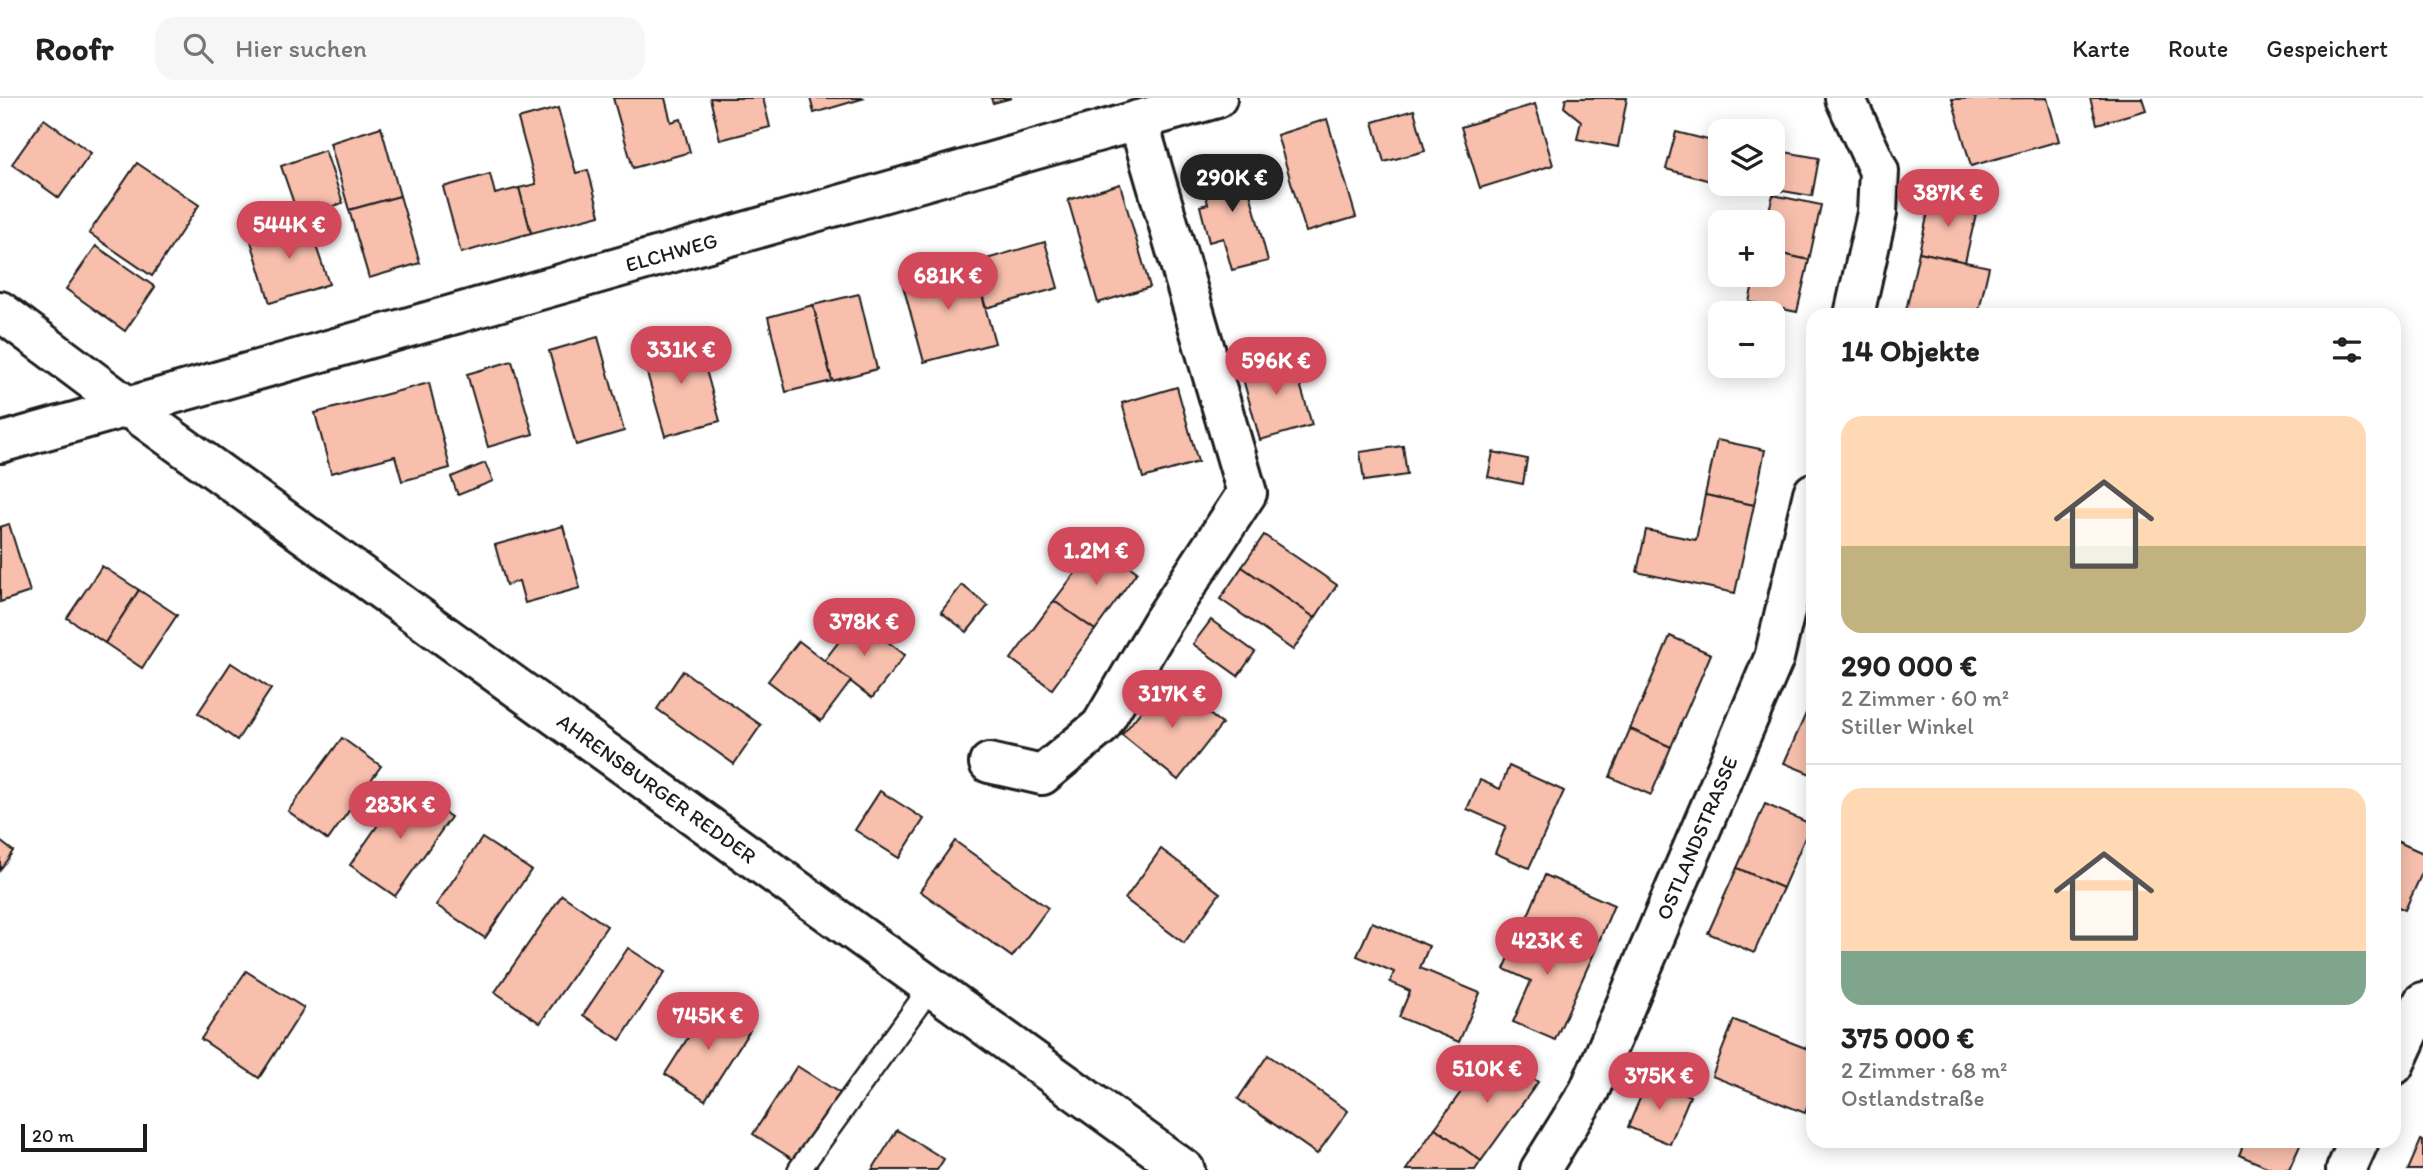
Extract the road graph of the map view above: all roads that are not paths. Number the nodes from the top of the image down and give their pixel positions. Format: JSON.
{"nodes":[{"id":1,"x":1217,"y":98,"type":"edge"},
{"id":2,"x":1845,"y":98,"type":"edge"},
{"id":3,"x":1138,"y":120,"type":"junction"},
{"id":4,"x":1856,"y":308,"type":"edge"},
{"id":5,"x":0,"y":311,"type":"edge"},
{"id":6,"x":128,"y":407,"type":"junction"},
{"id":7,"x":0,"y":443,"type":"edge"},
{"id":8,"x":1806,"y":523,"type":"edge"},
{"id":9,"x":989,"y":763,"type":"dead end"},
{"id":10,"x":924,"y":981,"type":"junction"},
{"id":11,"x":2423,"y":1002,"type":"edge"},
{"id":12,"x":2401,"y":1050,"type":"edge"},
{"id":13,"x":2356,"y":1148,"type":"edge"},
{"id":14,"x":799,"y":1170,"type":"edge"},
{"id":15,"x":1185,"y":1170,"type":"edge"},
{"id":16,"x":1540,"y":1170,"type":"edge"},
{"id":17,"x":2346,"y":1170,"type":"edge"}],
"edges":[{"from":1,"to":3,"type":"street","name":"ELCHWEG"},
{"from":2,"to":4,"type":"street"},
{"from":3,"to":6,"type":"street","name":"ELCHWEG"},
{"from":3,"to":9,"type":"street"},
{"from":5,"to":6,"type":"street","name":"AHRENSBURGER REDDER"},
{"from":6,"to":7,"type":"street"},
{"from":6,"to":10,"type":"street","name":"AHRENSBURGER REDDER"},
{"from":8,"to":16,"type":"street","name":"OSTLANDSTRASSE"},
{"from":10,"to":14,"type":"lane"},
{"from":10,"to":15,"type":"street","name":"AHRENSBURGER REDDER"},
{"from":11,"to":12,"type":"street"},
{"from":13,"to":17,"type":"street"}]}
